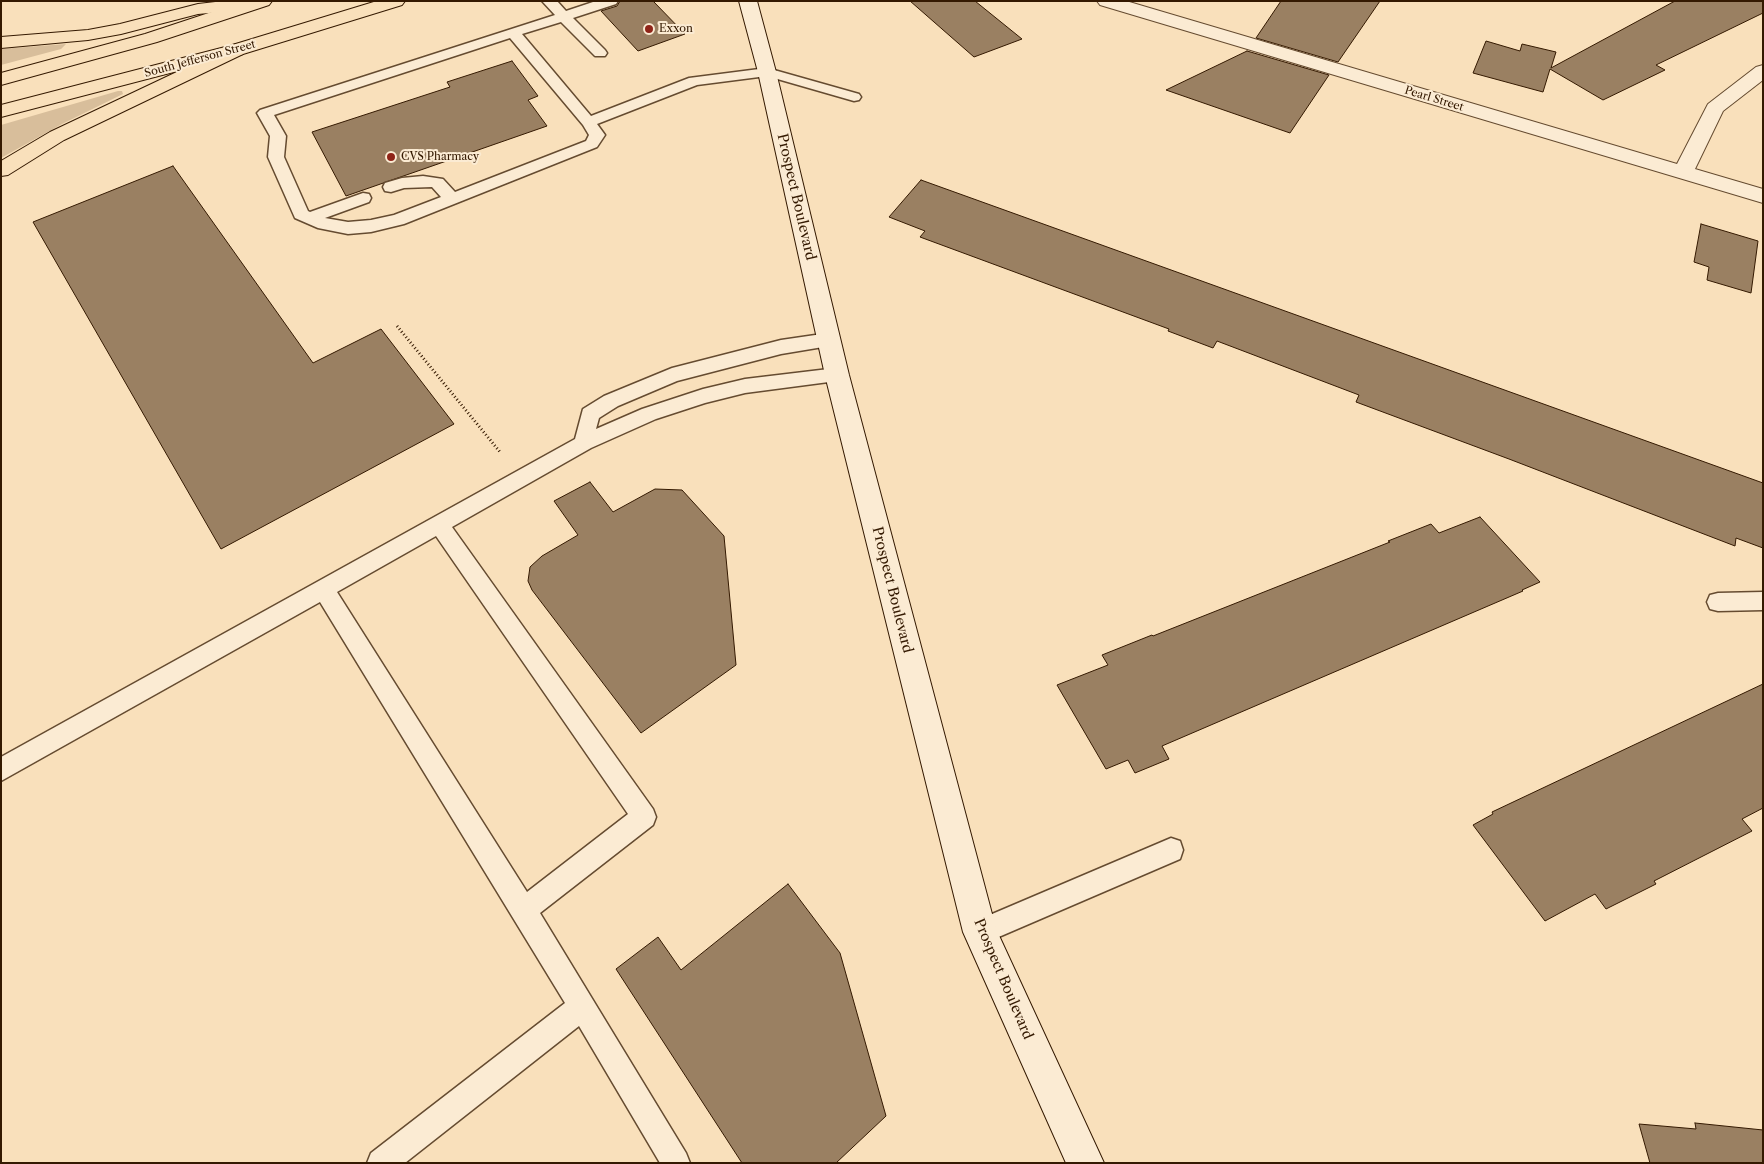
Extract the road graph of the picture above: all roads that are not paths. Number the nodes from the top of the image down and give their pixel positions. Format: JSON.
{"nodes":[{"id":1,"x":396,"y":1,"type":"edge"},
{"id":2,"x":549,"y":1,"type":"edge"},
{"id":3,"x":611,"y":1,"type":"edge"},
{"id":4,"x":748,"y":1,"type":"edge"},
{"id":5,"x":1106,"y":1,"type":"edge"},
{"id":6,"x":1174,"y":1,"type":"edge"},
{"id":7,"x":258,"y":3,"type":"edge"},
{"id":8,"x":1145,"y":12,"type":"junction"},
{"id":9,"x":566,"y":16,"type":"junction"},
{"id":10,"x":513,"y":33,"type":"junction"},
{"id":11,"x":1,"y":43,"type":"edge"},
{"id":12,"x":236,"y":50,"type":"junction"},
{"id":13,"x":600,"y":53,"type":"dead end"},
{"id":14,"x":1763,"y":71,"type":"edge"},
{"id":15,"x":767,"y":72,"type":"junction"},
{"id":16,"x":1,"y":79,"type":"edge"},
{"id":17,"x":854,"y":97,"type":"dead end"},
{"id":18,"x":1,"y":111,"type":"edge"},
{"id":19,"x":588,"y":122,"type":"junction"},
{"id":20,"x":1,"y":170,"type":"edge"},
{"id":21,"x":1683,"y":173,"type":"junction"},
{"id":22,"x":391,"y":187,"type":"dead end"},
{"id":23,"x":1763,"y":196,"type":"edge"},
{"id":24,"x":363,"y":198,"type":"dead end"},
{"id":25,"x":452,"y":199,"type":"junction"},
{"id":26,"x":309,"y":218,"type":"junction"},
{"id":27,"x":829,"y":340,"type":"junction"},
{"id":28,"x":837,"y":375,"type":"junction"},
{"id":29,"x":584,"y":443,"type":"junction"},
{"id":30,"x":439,"y":524,"type":"junction"},
{"id":31,"x":323,"y":589,"type":"junction"},
{"id":32,"x":1763,"y":601,"type":"edge"},
{"id":33,"x":1718,"y":602,"type":"dead end"},
{"id":34,"x":1,"y":770,"type":"edge"},
{"id":35,"x":1171,"y":850,"type":"dead end"},
{"id":36,"x":524,"y":910,"type":"junction"},
{"id":37,"x":980,"y":932,"type":"junction"},
{"id":38,"x":582,"y":1007,"type":"junction"},
{"id":39,"x":381,"y":1163,"type":"edge"},
{"id":40,"x":676,"y":1163,"type":"edge"},
{"id":41,"x":1085,"y":1163,"type":"edge"}],
"edges":[{"from":1,"to":12,"type":"main road","name":"South Jefferson Street"},
{"from":2,"to":9,"type":"lane"},
{"from":3,"to":9,"type":"lane"},
{"from":4,"to":15,"type":"street","name":"Prospect Boulevard"},
{"from":5,"to":8,"type":"street","name":"Pearl Street"},
{"from":6,"to":8,"type":"street"},
{"from":7,"to":11,"type":"main road"},
{"from":7,"to":16,"type":"main road"},
{"from":8,"to":21,"type":"street","name":"Pearl Street"},
{"from":9,"to":10,"type":"lane"},
{"from":9,"to":13,"type":"lane"},
{"from":10,"to":19,"type":"lane"},
{"from":10,"to":26,"type":"lane"},
{"from":12,"to":18,"type":"main road","name":"South Jefferson Street"},
{"from":12,"to":20,"type":"main road"},
{"from":14,"to":21,"type":"street"},
{"from":15,"to":17,"type":"lane"},
{"from":15,"to":19,"type":"lane"},
{"from":15,"to":27,"type":"street","name":"Prospect Boulevard"},
{"from":19,"to":25,"type":"lane"},
{"from":21,"to":23,"type":"street","name":"Pearl Street"},
{"from":22,"to":25,"type":"lane"},
{"from":24,"to":26,"type":"lane"},
{"from":25,"to":26,"type":"lane"},
{"from":27,"to":28,"type":"street","name":"Prospect Boulevard"},
{"from":27,"to":29,"type":"lane"},
{"from":28,"to":29,"type":"lane"},
{"from":28,"to":37,"type":"street","name":"Prospect Boulevard"},
{"from":29,"to":30,"type":"lane"},
{"from":30,"to":31,"type":"lane"},
{"from":30,"to":36,"type":"lane"},
{"from":31,"to":34,"type":"lane"},
{"from":31,"to":36,"type":"lane"},
{"from":32,"to":33,"type":"lane"},
{"from":35,"to":37,"type":"lane"},
{"from":36,"to":38,"type":"lane"},
{"from":37,"to":41,"type":"street","name":"Prospect Boulevard"},
{"from":38,"to":39,"type":"lane"},
{"from":38,"to":40,"type":"lane"}]}
